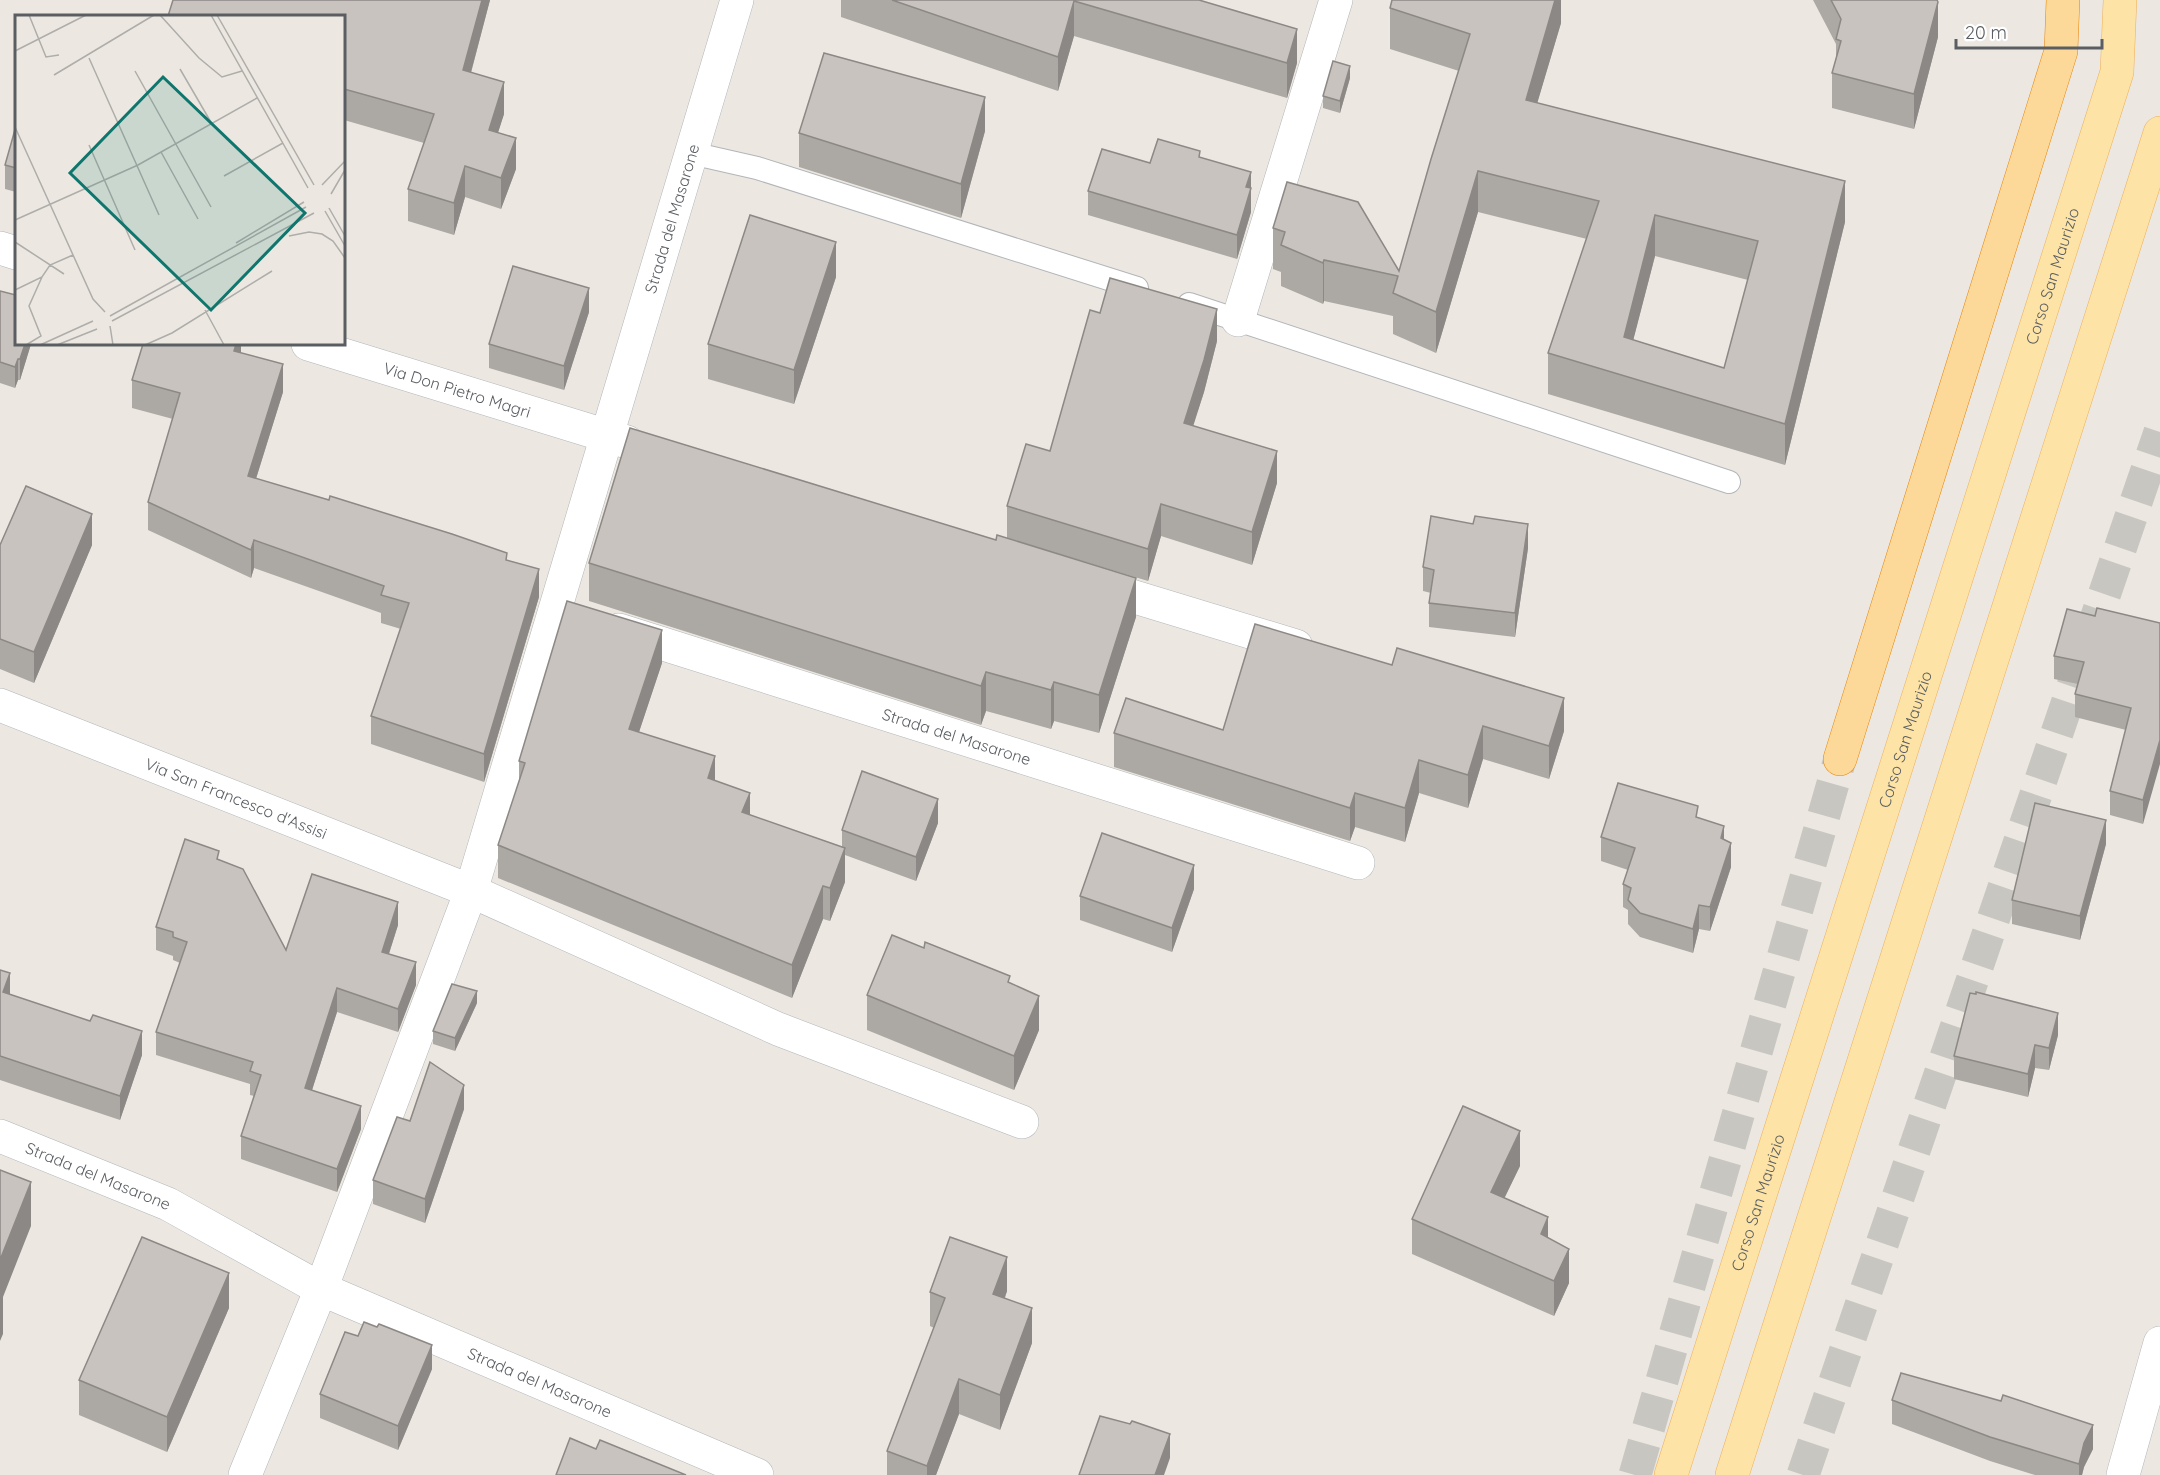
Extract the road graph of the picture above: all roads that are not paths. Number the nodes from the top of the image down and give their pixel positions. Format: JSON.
{"nodes":[{"id":1,"x":736,"y":0,"type":"edge"},
{"id":2,"x":1336,"y":0,"type":"edge"},
{"id":3,"x":2063,"y":0,"type":"edge"},
{"id":4,"x":2120,"y":0,"type":"edge"},
{"id":5,"x":2160,"y":133,"type":"edge"},
{"id":6,"x":691,"y":153,"type":"junction"},
{"id":7,"x":0,"y":248,"type":"edge"},
{"id":8,"x":15,"y":253,"type":"edge"},
{"id":9,"x":1238,"y":320,"type":"junction"},
{"id":10,"x":311,"y":345,"type":"edge"},
{"id":11,"x":608,"y":437,"type":"junction"},
{"id":12,"x":654,"y":451,"type":"edge"},
{"id":13,"x":1729,"y":482,"type":"dead end"},
{"id":14,"x":1067,"y":576,"type":"edge"},
{"id":15,"x":554,"y":610,"type":"junction"},
{"id":16,"x":1319,"y":653,"type":"edge"},
{"id":17,"x":0,"y":705,"type":"edge"},
{"id":18,"x":1840,"y":759,"type":"tunnel mouth"},
{"id":19,"x":1358,"y":862,"type":"dead end"},
{"id":20,"x":471,"y":891,"type":"junction"},
{"id":21,"x":1022,"y":1122,"type":"dead end"},
{"id":22,"x":0,"y":1137,"type":"edge"},
{"id":23,"x":321,"y":1289,"type":"junction"},
{"id":24,"x":2160,"y":1343,"type":"edge"},
{"id":25,"x":245,"y":1475,"type":"edge"},
{"id":26,"x":757,"y":1475,"type":"edge"},
{"id":27,"x":1671,"y":1475,"type":"edge"},
{"id":28,"x":1732,"y":1475,"type":"edge"},
{"id":29,"x":2123,"y":1475,"type":"edge"}],
"edges":[{"from":1,"to":6,"type":"street","name":"Strada del Masarone"},
{"from":2,"to":9,"type":"street"},
{"from":3,"to":18,"type":"highway"},
{"from":4,"to":27,"type":"main road","name":"Corso San Maurizio"},
{"from":5,"to":28,"type":"main road"},
{"from":6,"to":9,"type":"lane"},
{"from":6,"to":11,"type":"street","name":"Strada del Masarone"},
{"from":7,"to":8,"type":"street"},
{"from":9,"to":13,"type":"lane"},
{"from":10,"to":11,"type":"street","name":"Via Don Pietro Magri"},
{"from":11,"to":12,"type":"street"},
{"from":11,"to":15,"type":"street","name":"Strada del Masarone"},
{"from":14,"to":16,"type":"street"},
{"from":15,"to":19,"type":"street","name":"Strada del Masarone"},
{"from":15,"to":20,"type":"street","name":"Strada del Masarone"},
{"from":17,"to":20,"type":"street","name":"Via San Francesco d'Assisi"},
{"from":20,"to":21,"type":"street"},
{"from":20,"to":23,"type":"street","name":"Strada del Masarone"},
{"from":22,"to":23,"type":"street","name":"Strada del Masarone"},
{"from":23,"to":25,"type":"street","name":"Strada del Masarone"},
{"from":23,"to":26,"type":"street","name":"Strada del Masarone"},
{"from":24,"to":29,"type":"street"}]}
